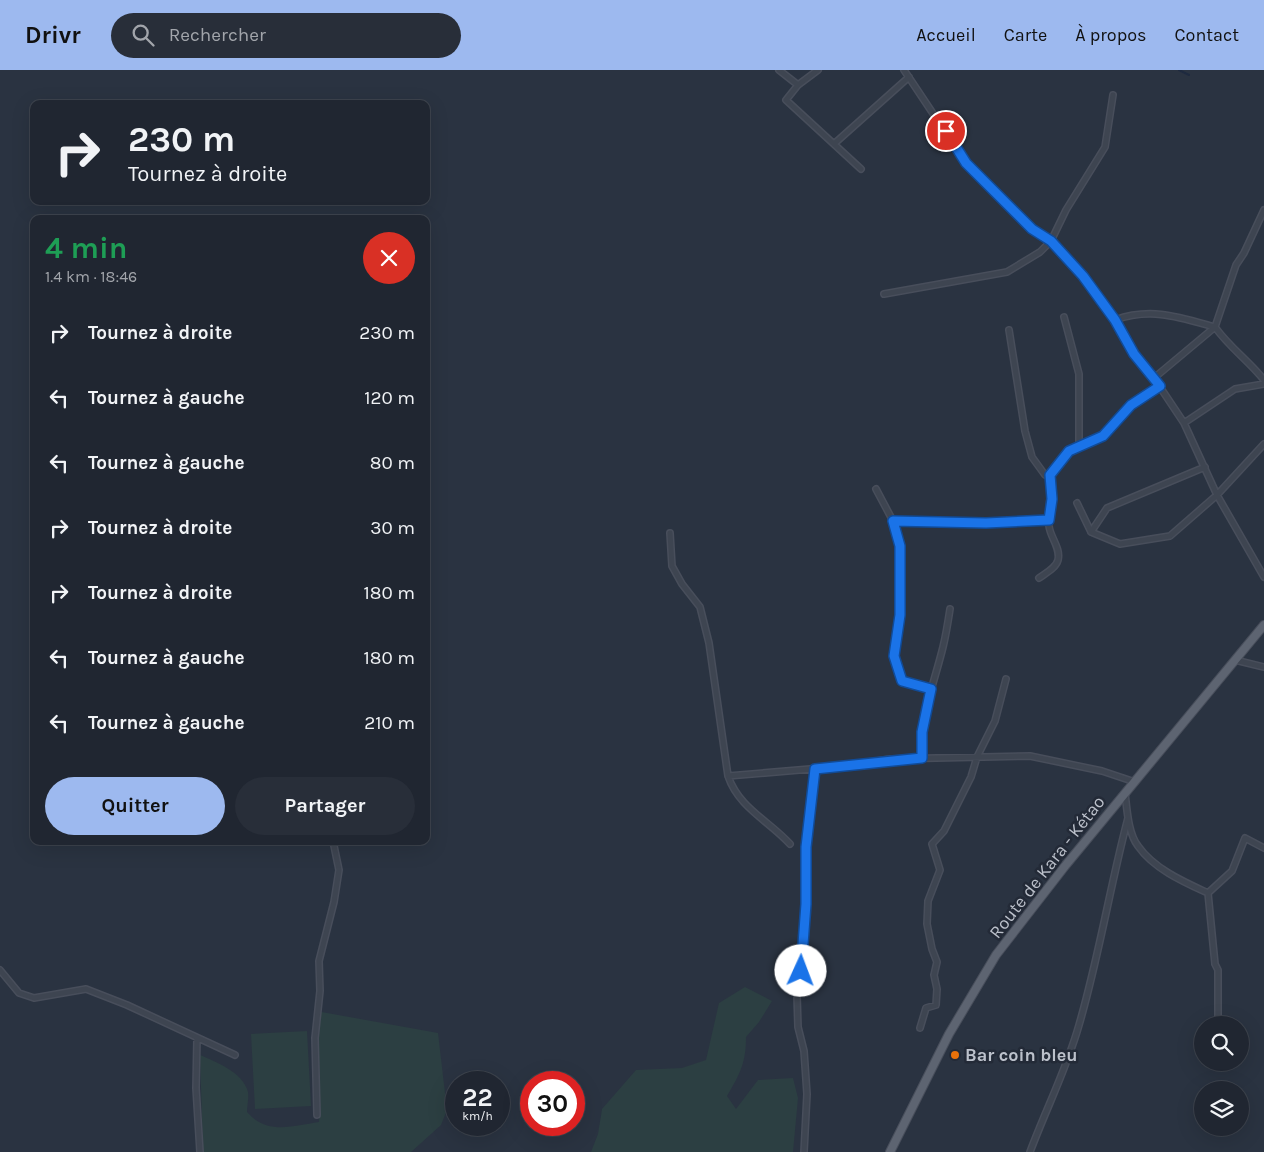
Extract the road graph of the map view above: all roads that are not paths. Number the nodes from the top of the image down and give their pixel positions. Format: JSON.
{"nodes":[{"id":1,"x":779,"y":70,"type":"edge"},
{"id":2,"x":818,"y":70,"type":"edge"},
{"id":3,"x":904,"y":70,"type":"edge"},
{"id":4,"x":909,"y":77,"type":"junction"},
{"id":5,"x":798,"y":85,"type":"junction"},
{"id":6,"x":1113,"y":95,"type":"dead end"},
{"id":7,"x":834,"y":143,"type":"junction"},
{"id":8,"x":860,"y":169,"type":"dead end"},
{"id":9,"x":1264,"y":210,"type":"edge"},
{"id":10,"x":1051,"y":241,"type":"junction"},
{"id":11,"x":884,"y":294,"type":"dead end"},
{"id":12,"x":1064,"y":316,"type":"dead end"},
{"id":13,"x":1115,"y":320,"type":"junction"},
{"id":14,"x":1215,"y":327,"type":"junction"},
{"id":15,"x":1009,"y":330,"type":"dead end"},
{"id":16,"x":1154,"y":378,"type":"junction"},
{"id":17,"x":1264,"y":380,"type":"edge"},
{"id":18,"x":1264,"y":384,"type":"edge"},
{"id":19,"x":1160,"y":386,"type":"junction"},
{"id":20,"x":1184,"y":423,"type":"junction"},
{"id":21,"x":1264,"y":444,"type":"edge"},
{"id":22,"x":1079,"y":447,"type":"junction"},
{"id":23,"x":1205,"y":468,"type":"junction"},
{"id":24,"x":1050,"y":475,"type":"junction"},
{"id":25,"x":876,"y":488,"type":"dead end"},
{"id":26,"x":1217,"y":495,"type":"junction"},
{"id":27,"x":1078,"y":503,"type":"dead end"},
{"id":28,"x":1049,"y":520,"type":"junction"},
{"id":29,"x":893,"y":521,"type":"junction"},
{"id":30,"x":1091,"y":532,"type":"junction"},
{"id":31,"x":670,"y":533,"type":"dead end"},
{"id":32,"x":1264,"y":577,"type":"edge"},
{"id":33,"x":1039,"y":578,"type":"dead end"},
{"id":34,"x":950,"y":609,"type":"dead end"},
{"id":35,"x":1264,"y":625,"type":"edge"},
{"id":36,"x":1235,"y":660,"type":"junction"},
{"id":37,"x":1264,"y":667,"type":"edge"},
{"id":38,"x":1006,"y":679,"type":"dead end"},
{"id":39,"x":931,"y":689,"type":"junction"},
{"id":40,"x":976,"y":756,"type":"junction"},
{"id":41,"x":922,"y":758,"type":"junction"},
{"id":42,"x":815,"y":769,"type":"junction"},
{"id":43,"x":728,"y":776,"type":"junction"},
{"id":44,"x":1135,"y":782,"type":"junction"},
{"id":45,"x":1125,"y":794,"type":"junction"},
{"id":46,"x":1128,"y":818,"type":"junction"},
{"id":47,"x":790,"y":844,"type":"dead end"},
{"id":48,"x":334,"y":845,"type":"edge"},
{"id":49,"x":1264,"y":848,"type":"edge"},
{"id":50,"x":1208,"y":893,"type":"junction"},
{"id":51,"x":0,"y":970,"type":"edge"},
{"id":52,"x":1218,"y":1016,"type":"edge"},
{"id":53,"x":920,"y":1028,"type":"dead end"},
{"id":54,"x":197,"y":1038,"type":"junction"},
{"id":55,"x":235,"y":1055,"type":"dead end"},
{"id":56,"x":317,"y":1114,"type":"dead end"},
{"id":57,"x":200,"y":1152,"type":"edge"},
{"id":58,"x":804,"y":1152,"type":"edge"},
{"id":59,"x":890,"y":1152,"type":"edge"},
{"id":60,"x":1030,"y":1152,"type":"edge"}],
"edges":[{"from":1,"to":5,"type":"street"},
{"from":2,"to":5,"type":"street"},
{"from":3,"to":4,"type":"street"},
{"from":4,"to":7,"type":"street"},
{"from":4,"to":10,"type":"street"},
{"from":5,"to":7,"type":"street"},
{"from":6,"to":10,"type":"street"},
{"from":7,"to":8,"type":"street"},
{"from":9,"to":14,"type":"street"},
{"from":10,"to":11,"type":"street"},
{"from":10,"to":13,"type":"street"},
{"from":12,"to":22,"type":"street"},
{"from":13,"to":14,"type":"street"},
{"from":13,"to":16,"type":"street"},
{"from":14,"to":16,"type":"street"},
{"from":14,"to":17,"type":"street"},
{"from":15,"to":24,"type":"street"},
{"from":16,"to":19,"type":"street"},
{"from":18,"to":20,"type":"street"},
{"from":19,"to":20,"type":"street"},
{"from":19,"to":22,"type":"street"},
{"from":20,"to":23,"type":"street"},
{"from":21,"to":26,"type":"street"},
{"from":22,"to":24,"type":"street"},
{"from":23,"to":26,"type":"street"},
{"from":23,"to":30,"type":"street"},
{"from":24,"to":28,"type":"street"},
{"from":25,"to":29,"type":"street"},
{"from":26,"to":30,"type":"street"},
{"from":26,"to":32,"type":"street"},
{"from":27,"to":30,"type":"street"},
{"from":28,"to":29,"type":"street"},
{"from":28,"to":33,"type":"street"},
{"from":29,"to":39,"type":"street"},
{"from":31,"to":43,"type":"street"},
{"from":34,"to":39,"type":"street"},
{"from":35,"to":36,"type":"main road","name":"Route de Kara - Kétao"},
{"from":36,"to":37,"type":"street"},
{"from":36,"to":44,"type":"main road","name":"Route de Kara - Kétao"},
{"from":38,"to":40,"type":"street"},
{"from":39,"to":41,"type":"street"},
{"from":40,"to":41,"type":"street"},
{"from":40,"to":44,"type":"street"},
{"from":40,"to":53,"type":"street"},
{"from":41,"to":42,"type":"street"},
{"from":42,"to":43,"type":"street"},
{"from":42,"to":58,"type":"street"},
{"from":43,"to":47,"type":"street"},
{"from":44,"to":45,"type":"main road","name":"Route de Kara - Kétao"},
{"from":45,"to":46,"type":"street"},
{"from":45,"to":59,"type":"main road","name":"Route de Kara - Kétao"},
{"from":46,"to":50,"type":"street"},
{"from":46,"to":60,"type":"street"},
{"from":48,"to":56,"type":"street"},
{"from":49,"to":50,"type":"street"},
{"from":50,"to":52,"type":"street"},
{"from":51,"to":54,"type":"street"},
{"from":54,"to":55,"type":"street"},
{"from":54,"to":57,"type":"street"}]}
